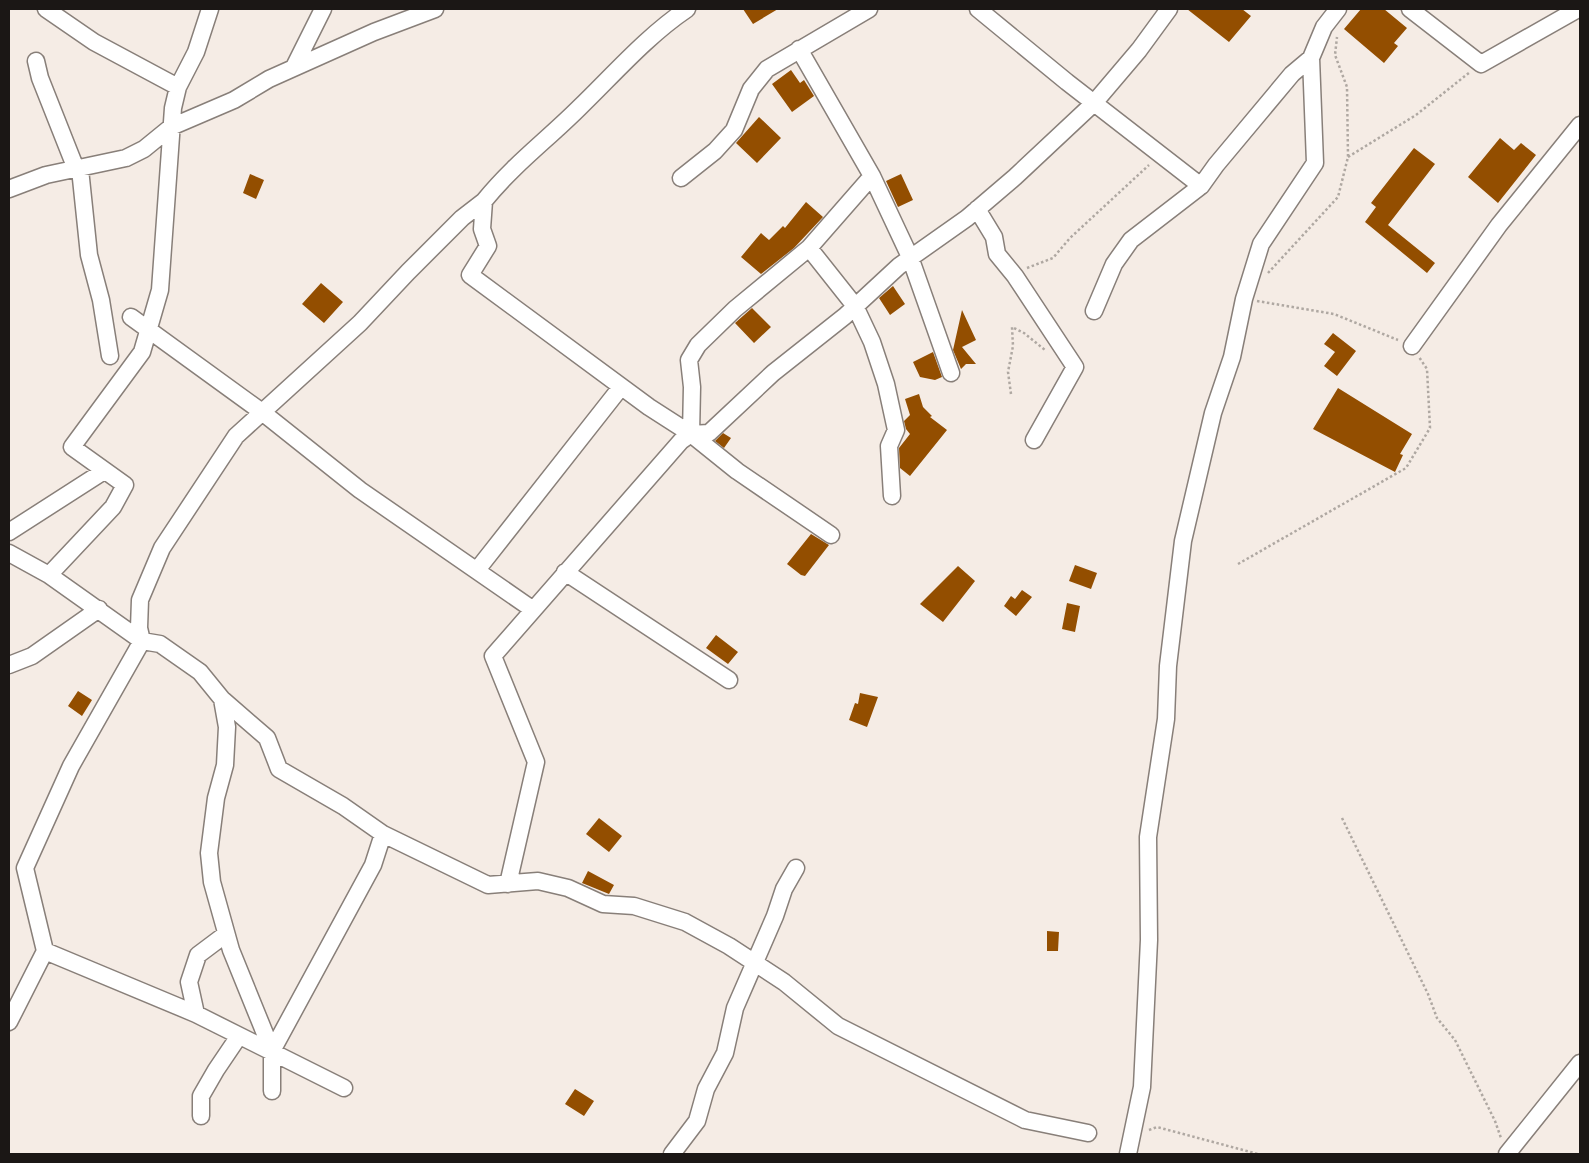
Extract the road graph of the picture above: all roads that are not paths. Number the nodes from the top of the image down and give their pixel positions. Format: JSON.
{"nodes":[{"id":1,"x":46,"y":9,"type":"edge"},
{"id":2,"x":210,"y":9,"type":"edge"},
{"id":3,"x":323,"y":9,"type":"edge"},
{"id":4,"x":435,"y":9,"type":"edge"},
{"id":5,"x":687,"y":9,"type":"edge"},
{"id":6,"x":869,"y":9,"type":"edge"},
{"id":7,"x":978,"y":9,"type":"edge"},
{"id":8,"x":1169,"y":9,"type":"edge"},
{"id":9,"x":1338,"y":9,"type":"edge"},
{"id":10,"x":1410,"y":9,"type":"edge"},
{"id":11,"x":1578,"y":9,"type":"edge"},
{"id":12,"x":799,"y":49,"type":"junction"},
{"id":13,"x":1311,"y":58,"type":"junction"},
{"id":14,"x":36,"y":61,"type":"dead end"},
{"id":15,"x":294,"y":67,"type":"junction"},
{"id":16,"x":178,"y":87,"type":"junction"},
{"id":17,"x":1094,"y":103,"type":"junction"},
{"id":18,"x":172,"y":127,"type":"junction"},
{"id":19,"x":1578,"y":132,"type":"edge"},
{"id":20,"x":78,"y":169,"type":"junction"},
{"id":21,"x":872,"y":176,"type":"junction"},
{"id":22,"x":681,"y":178,"type":"dead end"},
{"id":23,"x":1201,"y":186,"type":"junction"},
{"id":24,"x":9,"y":189,"type":"edge"},
{"id":25,"x":484,"y":201,"type":"junction"},
{"id":26,"x":977,"y":209,"type":"junction"},
{"id":27,"x":808,"y":248,"type":"junction"},
{"id":28,"x":910,"y":257,"type":"junction"},
{"id":29,"x":855,"y":306,"type":"junction"},
{"id":30,"x":1094,"y":311,"type":"dead end"},
{"id":31,"x":131,"y":317,"type":"dead end"},
{"id":32,"x":1412,"y":346,"type":"road end"},
{"id":33,"x":110,"y":356,"type":"dead end"},
{"id":34,"x":951,"y":373,"type":"dead end"},
{"id":35,"x":621,"y":387,"type":"junction"},
{"id":36,"x":262,"y":412,"type":"junction"},
{"id":37,"x":691,"y":434,"type":"junction"},
{"id":38,"x":1034,"y":440,"type":"dead end"},
{"id":39,"x":104,"y":470,"type":"junction"},
{"id":40,"x":892,"y":496,"type":"dead end"},
{"id":41,"x":9,"y":532,"type":"edge"},
{"id":42,"x":831,"y":535,"type":"dead end"},
{"id":43,"x":10,"y":556,"type":"edge"},
{"id":44,"x":477,"y":570,"type":"junction"},
{"id":45,"x":565,"y":572,"type":"junction"},
{"id":46,"x":48,"y":575,"type":"junction"},
{"id":47,"x":99,"y":609,"type":"junction"},
{"id":48,"x":532,"y":609,"type":"junction"},
{"id":49,"x":142,"y":641,"type":"junction"},
{"id":50,"x":9,"y":665,"type":"edge"},
{"id":51,"x":729,"y":680,"type":"dead end"},
{"id":52,"x":222,"y":699,"type":"junction"},
{"id":53,"x":382,"y":834,"type":"junction"},
{"id":54,"x":796,"y":868,"type":"dead end"},
{"id":55,"x":508,"y":884,"type":"junction"},
{"id":56,"x":226,"y":934,"type":"junction"},
{"id":57,"x":45,"y":951,"type":"junction"},
{"id":58,"x":755,"y":963,"type":"junction"},
{"id":59,"x":196,"y":1014,"type":"junction"},
{"id":60,"x":9,"y":1022,"type":"edge"},
{"id":61,"x":239,"y":1036,"type":"junction"},
{"id":62,"x":272,"y":1051,"type":"junction"},
{"id":63,"x":1580,"y":1063,"type":"edge"},
{"id":64,"x":344,"y":1088,"type":"dead end"},
{"id":65,"x":272,"y":1091,"type":"dead end"},
{"id":66,"x":201,"y":1116,"type":"dead end"},
{"id":67,"x":1088,"y":1133,"type":"dead end"},
{"id":68,"x":1129,"y":1146,"type":"edge"},
{"id":69,"x":1505,"y":1150,"type":"edge"},
{"id":70,"x":672,"y":1154,"type":"edge"}],
"edges":[{"from":1,"to":16,"type":"street"},
{"from":2,"to":16,"type":"street"},
{"from":3,"to":15,"type":"street"},
{"from":4,"to":15,"type":"street"},
{"from":5,"to":25,"type":"street"},
{"from":6,"to":12,"type":"street"},
{"from":7,"to":17,"type":"street"},
{"from":8,"to":17,"type":"street"},
{"from":9,"to":13,"type":"street"},
{"from":10,"to":11,"type":"street"},
{"from":12,"to":21,"type":"street"},
{"from":12,"to":22,"type":"street"},
{"from":13,"to":23,"type":"street"},
{"from":13,"to":68,"type":"street"},
{"from":14,"to":20,"type":"street"},
{"from":15,"to":18,"type":"street"},
{"from":16,"to":18,"type":"street"},
{"from":17,"to":23,"type":"street"},
{"from":17,"to":26,"type":"street"},
{"from":18,"to":20,"type":"street"},
{"from":18,"to":39,"type":"street"},
{"from":19,"to":32,"type":"street"},
{"from":20,"to":24,"type":"street"},
{"from":20,"to":33,"type":"street"},
{"from":21,"to":27,"type":"street"},
{"from":21,"to":28,"type":"street"},
{"from":23,"to":30,"type":"street"},
{"from":25,"to":35,"type":"street"},
{"from":25,"to":36,"type":"street"},
{"from":26,"to":28,"type":"street"},
{"from":26,"to":38,"type":"street"},
{"from":27,"to":29,"type":"street"},
{"from":27,"to":37,"type":"street"},
{"from":28,"to":29,"type":"street"},
{"from":28,"to":34,"type":"street"},
{"from":29,"to":37,"type":"street"},
{"from":29,"to":40,"type":"street"},
{"from":31,"to":36,"type":"street"},
{"from":35,"to":37,"type":"street"},
{"from":35,"to":44,"type":"street"},
{"from":36,"to":44,"type":"street"},
{"from":36,"to":49,"type":"street"},
{"from":37,"to":42,"type":"street"},
{"from":37,"to":45,"type":"street"},
{"from":39,"to":41,"type":"street"},
{"from":39,"to":46,"type":"street"},
{"from":43,"to":46,"type":"street"},
{"from":44,"to":48,"type":"street"},
{"from":45,"to":48,"type":"street"},
{"from":45,"to":51,"type":"street"},
{"from":46,"to":47,"type":"street"},
{"from":47,"to":49,"type":"street"},
{"from":47,"to":50,"type":"street"},
{"from":48,"to":55,"type":"street"},
{"from":49,"to":52,"type":"street"},
{"from":49,"to":57,"type":"street"},
{"from":52,"to":53,"type":"street"},
{"from":52,"to":56,"type":"street"},
{"from":53,"to":55,"type":"street"},
{"from":53,"to":62,"type":"street"},
{"from":54,"to":58,"type":"street"},
{"from":55,"to":58,"type":"street"},
{"from":56,"to":59,"type":"street"},
{"from":56,"to":62,"type":"street"},
{"from":57,"to":59,"type":"street"},
{"from":57,"to":60,"type":"street"},
{"from":58,"to":67,"type":"street"},
{"from":58,"to":70,"type":"street"},
{"from":59,"to":61,"type":"street"},
{"from":61,"to":62,"type":"street"},
{"from":61,"to":66,"type":"street"},
{"from":62,"to":64,"type":"street"},
{"from":62,"to":65,"type":"street"},
{"from":63,"to":69,"type":"street"}]}
